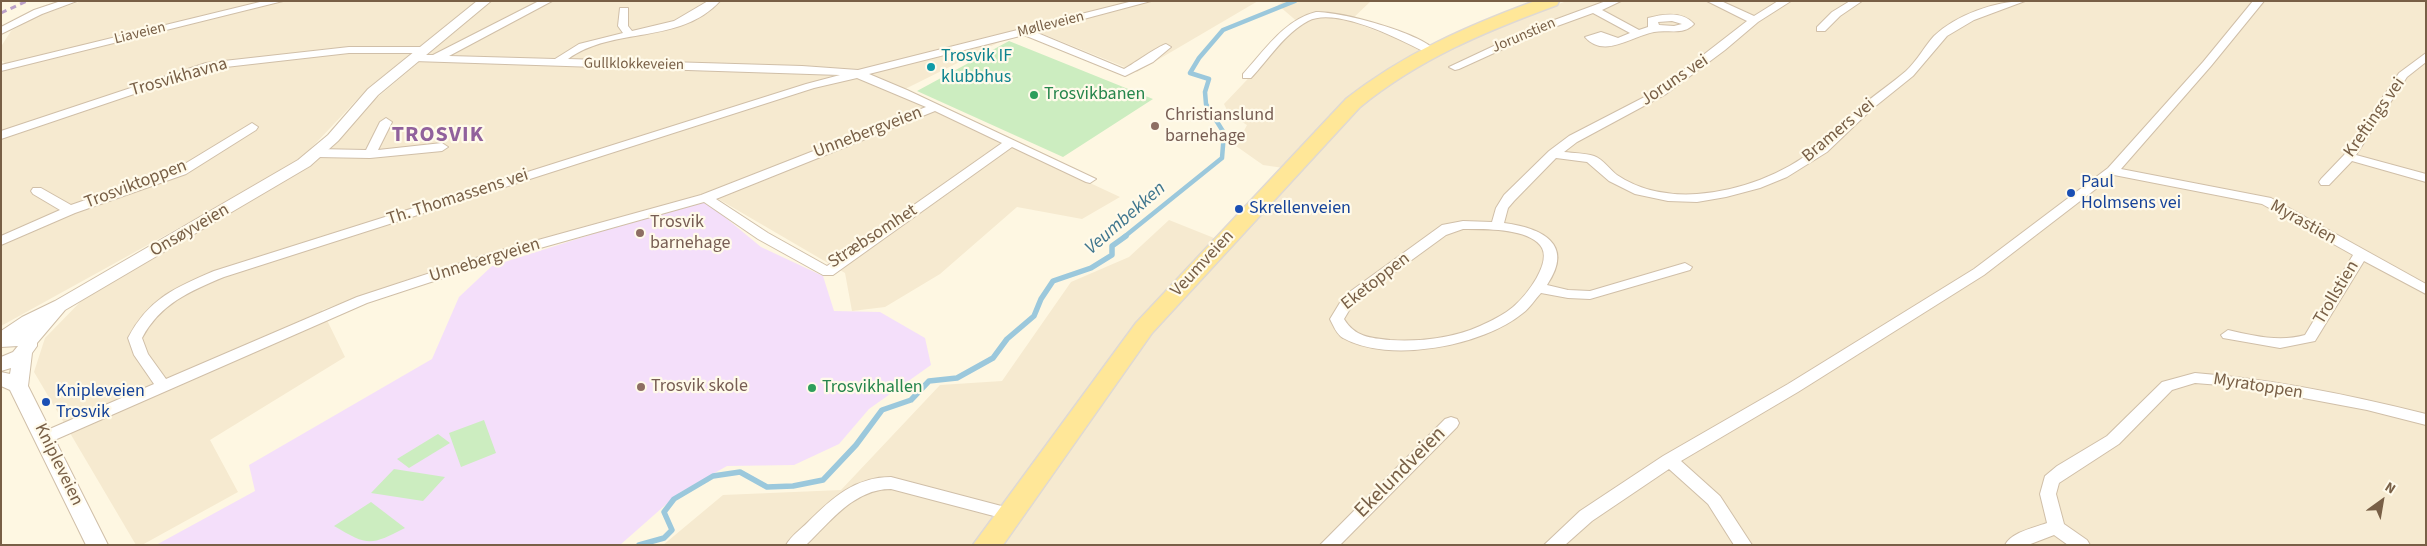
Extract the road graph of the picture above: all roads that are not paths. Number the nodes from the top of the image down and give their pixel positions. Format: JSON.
{"nodes":[{"id":1,"x":72,"y":1,"type":"edge"},
{"id":2,"x":278,"y":1,"type":"edge"},
{"id":3,"x":485,"y":1,"type":"edge"},
{"id":4,"x":547,"y":1,"type":"edge"},
{"id":5,"x":715,"y":1,"type":"edge"},
{"id":6,"x":1146,"y":1,"type":"edge"},
{"id":7,"x":1551,"y":1,"type":"edge"},
{"id":8,"x":1616,"y":1,"type":"edge"},
{"id":9,"x":1712,"y":1,"type":"edge"},
{"id":10,"x":1857,"y":1,"type":"edge"},
{"id":11,"x":2020,"y":1,"type":"edge"},
{"id":12,"x":2259,"y":1,"type":"edge"},
{"id":13,"x":1780,"y":2,"type":"edge"},
{"id":14,"x":1131,"y":3,"type":"edge"},
{"id":15,"x":1594,"y":9,"type":"junction"},
{"id":16,"x":624,"y":10,"type":"dead end"},
{"id":17,"x":1754,"y":20,"type":"junction"},
{"id":18,"x":1654,"y":28,"type":"dead end"},
{"id":19,"x":1821,"y":29,"type":"dead end"},
{"id":20,"x":1,"y":31,"type":"edge"},
{"id":21,"x":1026,"y":32,"type":"junction"},
{"id":22,"x":1638,"y":33,"type":"junction"},
{"id":23,"x":630,"y":35,"type":"junction"},
{"id":24,"x":1616,"y":41,"type":"dead end"},
{"id":25,"x":1166,"y":47,"type":"dead end"},
{"id":26,"x":1431,"y":51,"type":"junction"},
{"id":27,"x":424,"y":56,"type":"junction"},
{"id":28,"x":2426,"y":56,"type":"edge"},
{"id":29,"x":556,"y":63,"type":"junction"},
{"id":30,"x":1455,"y":67,"type":"dead end"},
{"id":31,"x":1,"y":68,"type":"edge"},
{"id":32,"x":855,"y":73,"type":"junction"},
{"id":33,"x":1247,"y":76,"type":"dead end"},
{"id":34,"x":934,"y":108,"type":"junction"},
{"id":35,"x":386,"y":122,"type":"dead end"},
{"id":36,"x":252,"y":127,"type":"dead end"},
{"id":37,"x":1589,"y":132,"type":"junction"},
{"id":38,"x":1,"y":135,"type":"edge"},
{"id":39,"x":1010,"y":143,"type":"junction"},
{"id":40,"x":442,"y":147,"type":"dead end"},
{"id":41,"x":317,"y":153,"type":"junction"},
{"id":42,"x":370,"y":154,"type":"junction"},
{"id":43,"x":1552,"y":154,"type":"junction"},
{"id":44,"x":2349,"y":157,"type":"junction"},
{"id":45,"x":1591,"y":159,"type":"junction"},
{"id":46,"x":2112,"y":171,"type":"junction"},
{"id":47,"x":2426,"y":178,"type":"edge"},
{"id":48,"x":1090,"y":179,"type":"dead end"},
{"id":49,"x":2325,"y":182,"type":"dead end"},
{"id":50,"x":38,"y":191,"type":"dead end"},
{"id":51,"x":706,"y":198,"type":"junction"},
{"id":52,"x":70,"y":210,"type":"junction"},
{"id":53,"x":1497,"y":226,"type":"junction"},
{"id":54,"x":1,"y":241,"type":"edge"},
{"id":55,"x":2360,"y":254,"type":"junction"},
{"id":56,"x":1686,"y":267,"type":"dead end"},
{"id":57,"x":1539,"y":288,"type":"junction"},
{"id":58,"x":2426,"y":290,"type":"edge"},
{"id":59,"x":61,"y":305,"type":"junction"},
{"id":60,"x":2228,"y":335,"type":"dead end"},
{"id":61,"x":1,"y":341,"type":"edge"},
{"id":62,"x":25,"y":347,"type":"junction"},
{"id":63,"x":1,"y":365,"type":"edge"},
{"id":64,"x":10,"y":382,"type":"edge"},
{"id":65,"x":162,"y":385,"type":"junction"},
{"id":66,"x":2426,"y":420,"type":"edge"},
{"id":67,"x":1451,"y":423,"type":"dead end"},
{"id":68,"x":44,"y":438,"type":"junction"},
{"id":69,"x":1669,"y":460,"type":"junction"},
{"id":70,"x":1009,"y":514,"type":"junction"},
{"id":71,"x":2056,"y":527,"type":"junction"},
{"id":72,"x":97,"y":545,"type":"edge"},
{"id":73,"x":795,"y":545,"type":"edge"},
{"id":74,"x":987,"y":545,"type":"edge"},
{"id":75,"x":1329,"y":545,"type":"edge"},
{"id":76,"x":1553,"y":545,"type":"edge"},
{"id":77,"x":1743,"y":545,"type":"edge"},
{"id":78,"x":2014,"y":545,"type":"edge"},
{"id":79,"x":2081,"y":545,"type":"edge"}],
"edges":[{"from":1,"to":20,"type":"street"},
{"from":2,"to":31,"type":"street","name":"Liaveien"},
{"from":3,"to":27,"type":"street","name":"Onsøyveien"},
{"from":4,"to":27,"type":"street"},
{"from":5,"to":23,"type":"street"},
{"from":6,"to":14,"type":"street","name":"Mølleveien"},
{"from":7,"to":26,"type":"main road","name":"Veumveien"},
{"from":8,"to":15,"type":"street","name":"Jorunstien"},
{"from":9,"to":17,"type":"street"},
{"from":10,"to":19,"type":"street"},
{"from":11,"to":45,"type":"street","name":"Bramers vei"},
{"from":12,"to":46,"type":"street"},
{"from":13,"to":17,"type":"street","name":"Joruns vei"},
{"from":14,"to":21,"type":"street","name":"Mølleveien"},
{"from":15,"to":22,"type":"street"},
{"from":15,"to":30,"type":"street","name":"Jorunstien"},
{"from":16,"to":23,"type":"street"},
{"from":17,"to":37,"type":"street","name":"Joruns vei"},
{"from":18,"to":22,"type":"street"},
{"from":21,"to":25,"type":"street"},
{"from":21,"to":32,"type":"street","name":"Mølleveien"},
{"from":22,"to":24,"type":"street"},
{"from":23,"to":29,"type":"street"},
{"from":26,"to":33,"type":"street"},
{"from":26,"to":70,"type":"main road","name":"Veumveien"},
{"from":27,"to":29,"type":"street","name":"Gullklokkeveien"},
{"from":27,"to":38,"type":"street","name":"Trosvikhavna"},
{"from":27,"to":41,"type":"street","name":"Onsøyveien"},
{"from":28,"to":44,"type":"street","name":"Kreftings vei"},
{"from":29,"to":32,"type":"street","name":"Gullklokkeveien"},
{"from":32,"to":34,"type":"street"},
{"from":32,"to":65,"type":"street","name":"Th. Thomassens vei"},
{"from":34,"to":39,"type":"street"},
{"from":34,"to":51,"type":"street","name":"Unnebergveien"},
{"from":35,"to":42,"type":"street"},
{"from":36,"to":52,"type":"street","name":"Trosviktoppen"},
{"from":37,"to":43,"type":"street","name":"Joruns vei"},
{"from":37,"to":45,"type":"street"},
{"from":39,"to":48,"type":"street"},
{"from":39,"to":51,"type":"street","name":"Stræbsomhet"},
{"from":40,"to":42,"type":"street"},
{"from":41,"to":42,"type":"street"},
{"from":41,"to":59,"type":"street","name":"Onsøyveien"},
{"from":43,"to":45,"type":"street"},
{"from":43,"to":53,"type":"street"},
{"from":44,"to":47,"type":"street"},
{"from":44,"to":49,"type":"street","name":"Kreftings vei"},
{"from":46,"to":55,"type":"street","name":"Myrastien"},
{"from":46,"to":69,"type":"street"},
{"from":50,"to":52,"type":"street","name":"Trosviktoppen"},
{"from":51,"to":65,"type":"street","name":"Unnebergveien"},
{"from":52,"to":54,"type":"street","name":"Trosviktoppen"},
{"from":53,"to":57,"type":"street","name":"Eketoppen"},
{"from":53,"to":57,"type":"street","name":"Eketoppen"},
{"from":55,"to":58,"type":"street","name":"Myrastien"},
{"from":55,"to":60,"type":"street","name":"Trollstien"},
{"from":56,"to":57,"type":"street"},
{"from":59,"to":61,"type":"street","name":"Onsøyveien"},
{"from":59,"to":62,"type":"street","name":"Onsøyveien"},
{"from":61,"to":62,"type":"street"},
{"from":62,"to":63,"type":"street","name":"Onsøyveien"},
{"from":62,"to":64,"type":"street","name":"Knipleveien"},
{"from":64,"to":68,"type":"street","name":"Knipleveien"},
{"from":65,"to":68,"type":"street","name":"Unnebergveien"},
{"from":66,"to":71,"type":"street","name":"Myratoppen"},
{"from":67,"to":75,"type":"street","name":"Ekelundveien"},
{"from":68,"to":72,"type":"street","name":"Knipleveien"},
{"from":69,"to":76,"type":"street"},
{"from":69,"to":77,"type":"street"},
{"from":70,"to":73,"type":"street"},
{"from":70,"to":74,"type":"main road","name":"Veumveien"},
{"from":71,"to":78,"type":"street"},
{"from":71,"to":79,"type":"street"}]}
